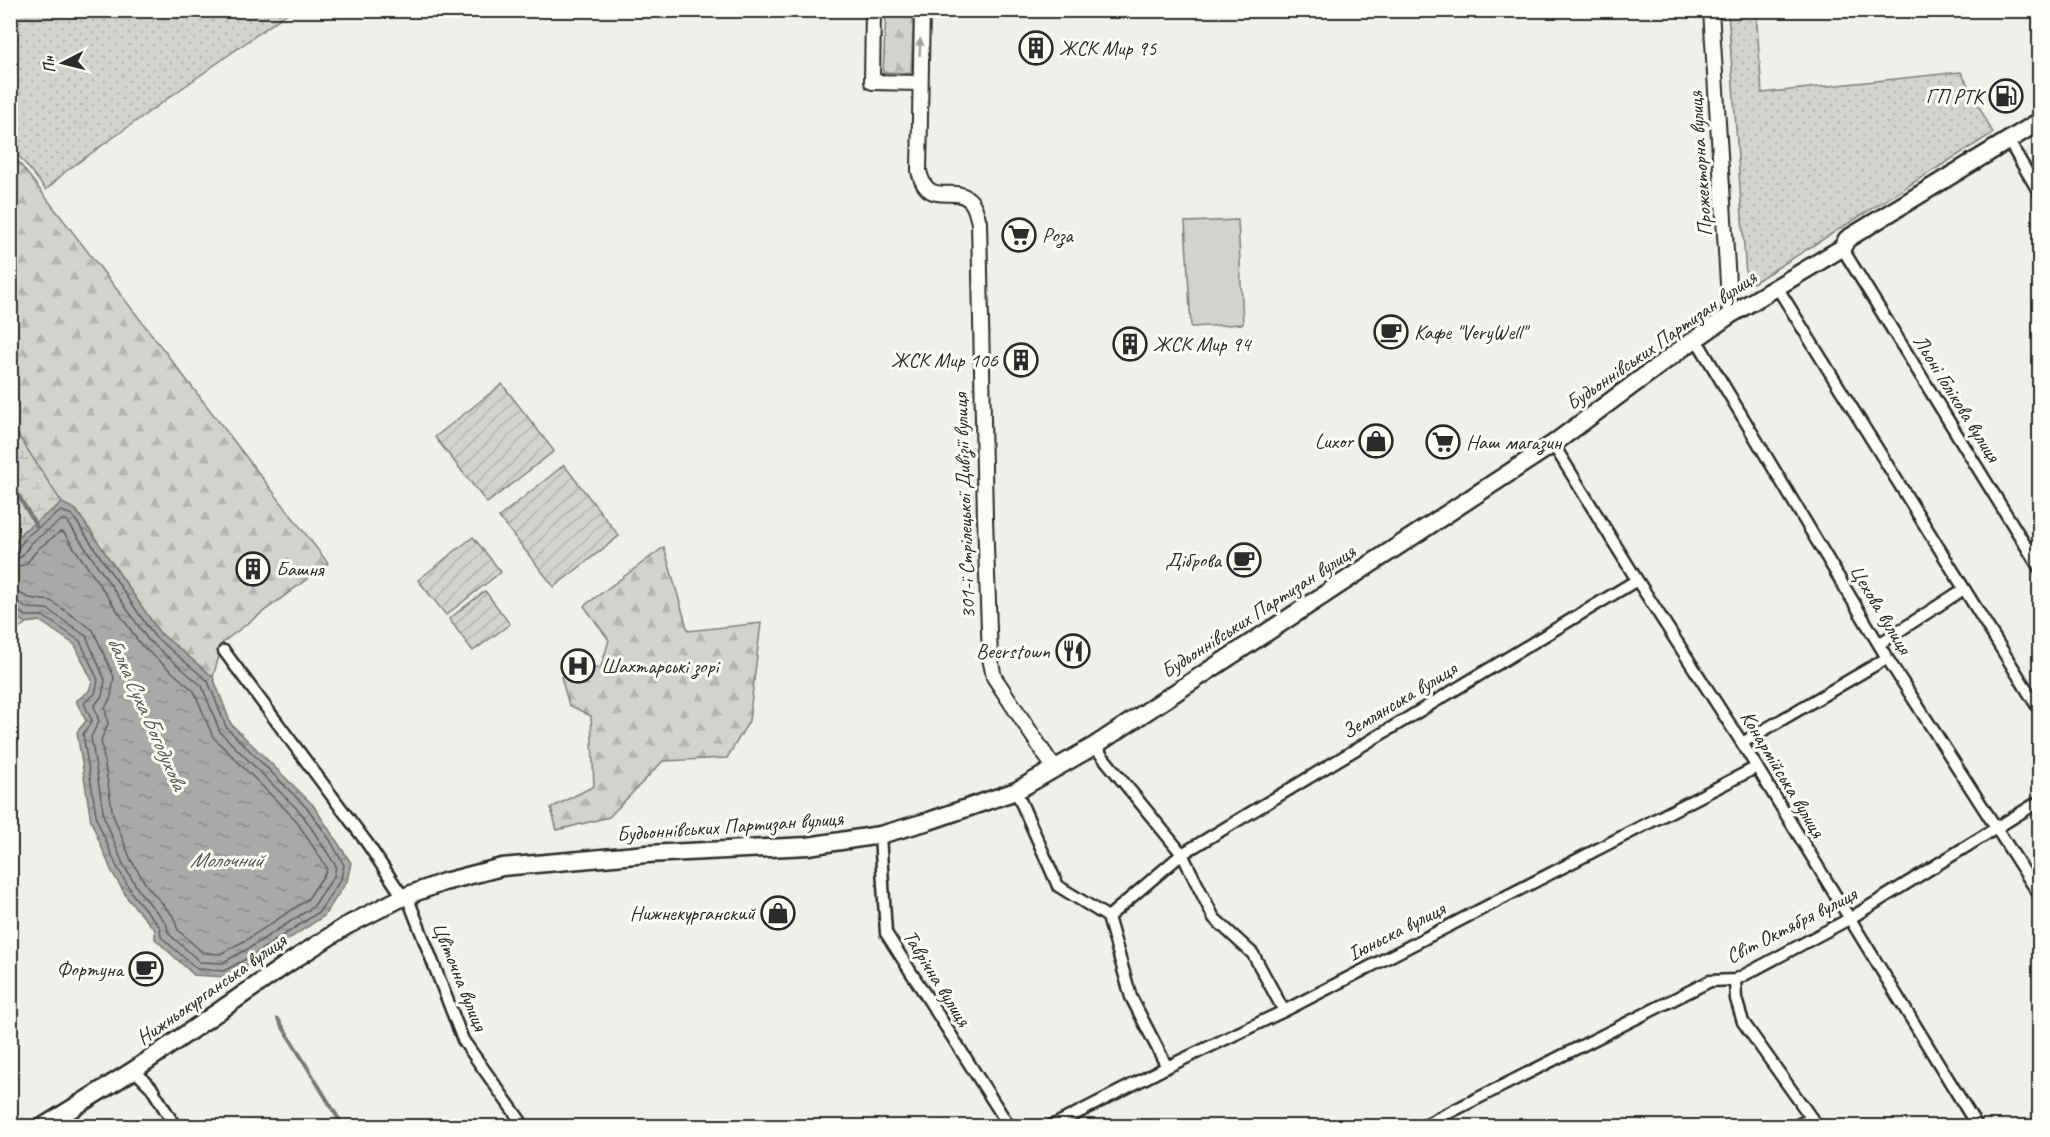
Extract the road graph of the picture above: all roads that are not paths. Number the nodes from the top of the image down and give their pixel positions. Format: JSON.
{"nodes":[{"id":1,"x":873,"y":10,"type":"edge"},
{"id":2,"x":922,"y":10,"type":"edge"},
{"id":3,"x":1711,"y":10,"type":"edge"},
{"id":4,"x":919,"y":83,"type":"junction"},
{"id":5,"x":2040,"y":121,"type":"edge"},
{"id":6,"x":2008,"y":140,"type":"junction"},
{"id":7,"x":2040,"y":194,"type":"edge"},
{"id":8,"x":1842,"y":248,"type":"junction"},
{"id":9,"x":1777,"y":287,"type":"junction"},
{"id":10,"x":1730,"y":315,"type":"junction"},
{"id":11,"x":1696,"y":339,"type":"junction"},
{"id":12,"x":1553,"y":444,"type":"junction"},
{"id":13,"x":2040,"y":543,"type":"edge"},
{"id":14,"x":2028,"y":550,"type":"junction"},
{"id":15,"x":2040,"y":568,"type":"edge"},
{"id":16,"x":1637,"y":580,"type":"junction"},
{"id":17,"x":1964,"y":589,"type":"junction"},
{"id":18,"x":1879,"y":644,"type":"junction"},
{"id":19,"x":224,"y":651,"type":"dead end"},
{"id":20,"x":1887,"y":658,"type":"junction"},
{"id":21,"x":2040,"y":711,"type":"edge"},
{"id":22,"x":1742,"y":743,"type":"junction"},
{"id":23,"x":1094,"y":746,"type":"junction"},
{"id":24,"x":1757,"y":767,"type":"junction"},
{"id":25,"x":1054,"y":768,"type":"junction"},
{"id":26,"x":1016,"y":791,"type":"junction"},
{"id":27,"x":2040,"y":801,"type":"edge"},
{"id":28,"x":1998,"y":828,"type":"junction"},
{"id":29,"x":880,"y":835,"type":"junction"},
{"id":30,"x":1182,"y":854,"type":"junction"},
{"id":31,"x":2040,"y":896,"type":"edge"},
{"id":32,"x":405,"y":897,"type":"junction"},
{"id":33,"x":1108,"y":917,"type":"junction"},
{"id":34,"x":1848,"y":919,"type":"junction"},
{"id":35,"x":1735,"y":980,"type":"junction"},
{"id":36,"x":1284,"y":1011,"type":"junction"},
{"id":37,"x":1167,"y":1067,"type":"junction"},
{"id":38,"x":134,"y":1070,"type":"junction"},
{"id":39,"x":1813,"y":1123,"type":"edge"},
{"id":40,"x":44,"y":1126,"type":"edge"},
{"id":41,"x":175,"y":1126,"type":"edge"},
{"id":42,"x":524,"y":1126,"type":"edge"},
{"id":43,"x":1009,"y":1126,"type":"edge"},
{"id":44,"x":1052,"y":1126,"type":"edge"},
{"id":45,"x":1422,"y":1126,"type":"edge"},
{"id":46,"x":1795,"y":1126,"type":"edge"},
{"id":47,"x":1977,"y":1126,"type":"edge"}],
"edges":[{"from":1,"to":4,"type":"street"},
{"from":4,"to":2,"type":"street","name":"301-ї Стрілецької Дивізії вулиця","one_way":true},
{"from":3,"to":10,"type":"street","name":"Прожекторна вулиця"},
{"from":4,"to":25,"type":"street","name":"301-ї Стрілецької Дивізії вулиця"},
{"from":5,"to":6,"type":"main road","name":"Будьоннівських Партизан вулиця"},
{"from":6,"to":7,"type":"street"},
{"from":6,"to":8,"type":"main road","name":"Будьоннівських Партизан вулиця"},
{"from":8,"to":9,"type":"main road","name":"Будьоннівських Партизан вулиця"},
{"from":8,"to":14,"type":"street","name":"Льоні Голікова вулиця"},
{"from":9,"to":10,"type":"main road","name":"Будьоннівських Партизан вулиця"},
{"from":9,"to":17,"type":"street"},
{"from":10,"to":11,"type":"main road","name":"Будьоннівських Партизан вулиця"},
{"from":11,"to":12,"type":"main road","name":"Будьоннівських Партизан вулиця"},
{"from":11,"to":18,"type":"street","name":"Цехова вулиця"},
{"from":12,"to":16,"type":"street","name":"Конармійська вулиця"},
{"from":12,"to":23,"type":"main road","name":"Будьоннівських Партизан вулиця"},
{"from":13,"to":14,"type":"street"},
{"from":14,"to":15,"type":"street","name":"Льоні Голікова вулиця"},
{"from":16,"to":22,"type":"street","name":"Конармійська вулиця"},
{"from":16,"to":30,"type":"street","name":"Землянська вулиця"},
{"from":17,"to":18,"type":"street"},
{"from":17,"to":21,"type":"street"},
{"from":18,"to":20,"type":"street","name":"Цехова вулиця"},
{"from":19,"to":32,"type":"street","name":"Цвiточна вулиця"},
{"from":20,"to":22,"type":"street"},
{"from":20,"to":28,"type":"street","name":"Цехова вулиця"},
{"from":22,"to":24,"type":"street","name":"Конармійська вулиця"},
{"from":23,"to":25,"type":"main road","name":"Будьоннівських Партизан вулиця"},
{"from":23,"to":30,"type":"street"},
{"from":24,"to":34,"type":"street","name":"Конармійська вулиця"},
{"from":24,"to":36,"type":"street","name":"Iюньска вулиця"},
{"from":25,"to":26,"type":"main road","name":"Будьоннівських Партизан вулиця"},
{"from":26,"to":29,"type":"main road","name":"Будьоннівських Партизан вулиця"},
{"from":26,"to":33,"type":"street"},
{"from":27,"to":28,"type":"street","name":"Світ Октября вулиця"},
{"from":28,"to":31,"type":"street","name":"Цехова вулиця"},
{"from":28,"to":34,"type":"street","name":"Світ Октября вулиця"},
{"from":29,"to":32,"type":"main road","name":"Будьоннівських Партизан вулиця"},
{"from":29,"to":43,"type":"street","name":"Таврічна вулиця"},
{"from":30,"to":33,"type":"street","name":"Землянська вулиця"},
{"from":30,"to":36,"type":"street"},
{"from":32,"to":38,"type":"main road","name":"Нижньокурганська вулиця"},
{"from":32,"to":42,"type":"street","name":"Цвiточна вулиця"},
{"from":33,"to":37,"type":"street"},
{"from":34,"to":35,"type":"street","name":"Світ Октября вулиця"},
{"from":34,"to":47,"type":"street","name":"Конармійська вулиця"},
{"from":35,"to":39,"type":"street"},
{"from":35,"to":45,"type":"street","name":"Світ Октября вулиця"},
{"from":36,"to":37,"type":"street","name":"Iюньска вулиця"},
{"from":37,"to":44,"type":"street","name":"Iюньска вулиця"},
{"from":38,"to":40,"type":"main road","name":"Нижньокурганська вулиця"},
{"from":38,"to":41,"type":"street"},
{"from":39,"to":46,"type":"street"}]}
